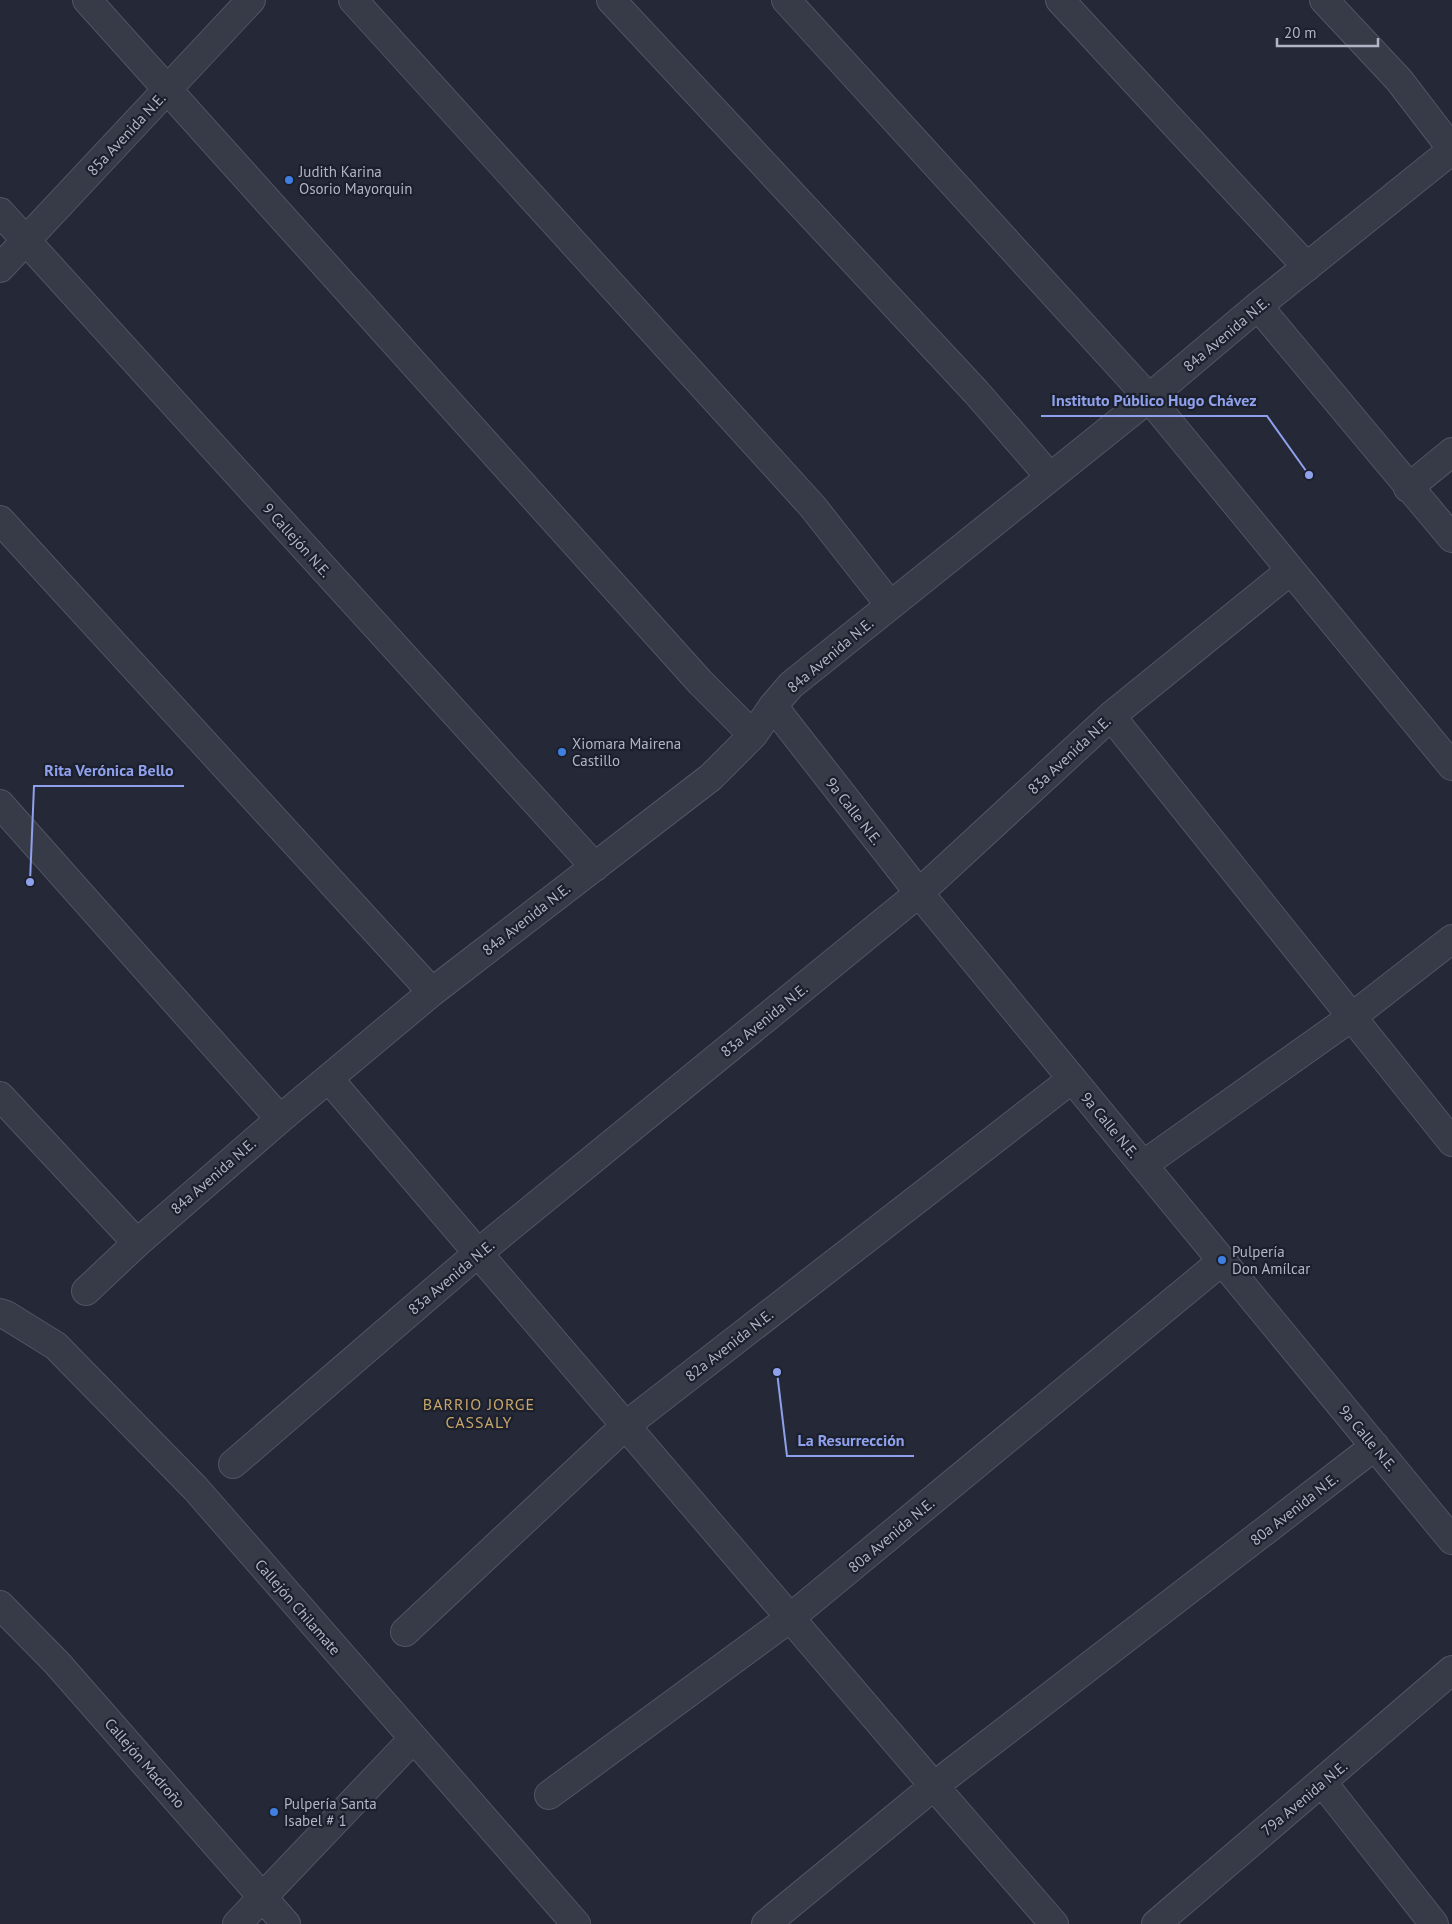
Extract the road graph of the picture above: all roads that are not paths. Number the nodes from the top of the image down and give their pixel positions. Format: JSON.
{"nodes":[{"id":1,"x":87,"y":0,"type":"edge"},
{"id":2,"x":251,"y":0,"type":"edge"},
{"id":3,"x":353,"y":0,"type":"edge"},
{"id":4,"x":611,"y":0,"type":"edge"},
{"id":5,"x":786,"y":0,"type":"edge"},
{"id":6,"x":1060,"y":0,"type":"edge"},
{"id":7,"x":1324,"y":0,"type":"edge"},
{"id":8,"x":168,"y":89,"type":"junction"},
{"id":9,"x":1452,"y":149,"type":"edge"},
{"id":10,"x":0,"y":212,"type":"edge"},
{"id":11,"x":26,"y":241,"type":"junction"},
{"id":12,"x":1307,"y":267,"type":"junction"},
{"id":13,"x":0,"y":268,"type":"edge"},
{"id":14,"x":1258,"y":306,"type":"junction"},
{"id":15,"x":1149,"y":398,"type":"junction"},
{"id":16,"x":1452,"y":452,"type":"edge"},
{"id":17,"x":1050,"y":477,"type":"junction"},
{"id":18,"x":1408,"y":488,"type":"junction"},
{"id":19,"x":0,"y":520,"type":"edge"},
{"id":20,"x":1452,"y":538,"type":"edge"},
{"id":21,"x":1290,"y":571,"type":"junction"},
{"id":22,"x":890,"y":605,"type":"junction"},
{"id":23,"x":773,"y":706,"type":"junction"},
{"id":24,"x":1111,"y":716,"type":"junction"},
{"id":25,"x":753,"y":735,"type":"junction"},
{"id":26,"x":1452,"y":766,"type":"edge"},
{"id":27,"x":0,"y":804,"type":"edge"},
{"id":28,"x":594,"y":867,"type":"junction"},
{"id":29,"x":919,"y":893,"type":"junction"},
{"id":30,"x":1452,"y":939,"type":"edge"},
{"id":31,"x":432,"y":992,"type":"junction"},
{"id":32,"x":1353,"y":1016,"type":"junction"},
{"id":33,"x":328,"y":1079,"type":"junction"},
{"id":34,"x":1072,"y":1079,"type":"junction"},
{"id":35,"x":0,"y":1096,"type":"edge"},
{"id":36,"x":280,"y":1119,"type":"junction"},
{"id":37,"x":1452,"y":1142,"type":"edge"},
{"id":38,"x":1143,"y":1165,"type":"junction"},
{"id":39,"x":136,"y":1243,"type":"junction"},
{"id":40,"x":478,"y":1253,"type":"junction"},
{"id":41,"x":1222,"y":1261,"type":"junction"},
{"id":42,"x":86,"y":1291,"type":"dead end"},
{"id":43,"x":0,"y":1313,"type":"edge"},
{"id":44,"x":625,"y":1426,"type":"junction"},
{"id":45,"x":1375,"y":1446,"type":"junction"},
{"id":46,"x":233,"y":1464,"type":"dead end"},
{"id":47,"x":1447,"y":1524,"type":"edge"},
{"id":48,"x":0,"y":1605,"type":"edge"},
{"id":49,"x":790,"y":1618,"type":"junction"},
{"id":50,"x":404,"y":1632,"type":"dead end"},
{"id":51,"x":1452,"y":1670,"type":"edge"},
{"id":52,"x":413,"y":1739,"type":"junction"},
{"id":53,"x":1322,"y":1783,"type":"junction"},
{"id":54,"x":934,"y":1786,"type":"junction"},
{"id":55,"x":549,"y":1795,"type":"dead end"},
{"id":56,"x":262,"y":1897,"type":"junction"},
{"id":57,"x":236,"y":1924,"type":"edge"},
{"id":58,"x":286,"y":1924,"type":"edge"},
{"id":59,"x":576,"y":1924,"type":"edge"},
{"id":60,"x":766,"y":1924,"type":"edge"},
{"id":61,"x":1054,"y":1924,"type":"edge"},
{"id":62,"x":1156,"y":1924,"type":"edge"},
{"id":63,"x":1434,"y":1924,"type":"edge"}],
"edges":[{"from":1,"to":8,"type":"street"},
{"from":2,"to":8,"type":"street","name":"85a Avenida N.E."},
{"from":3,"to":22,"type":"street"},
{"from":4,"to":17,"type":"street"},
{"from":5,"to":15,"type":"street"},
{"from":6,"to":12,"type":"street"},
{"from":7,"to":9,"type":"street"},
{"from":8,"to":11,"type":"street","name":"85a Avenida N.E."},
{"from":8,"to":25,"type":"street"},
{"from":9,"to":12,"type":"street","name":"84a Avenida N.E."},
{"from":10,"to":11,"type":"street","name":"9 Callejón N.E."},
{"from":11,"to":13,"type":"street","name":"85a Avenida N.E."},
{"from":11,"to":28,"type":"street","name":"9 Callejón N.E."},
{"from":12,"to":14,"type":"street","name":"84a Avenida N.E."},
{"from":14,"to":15,"type":"street","name":"84a Avenida N.E."},
{"from":14,"to":18,"type":"street"},
{"from":15,"to":17,"type":"street","name":"84a Avenida N.E."},
{"from":15,"to":21,"type":"street"},
{"from":16,"to":18,"type":"street"},
{"from":17,"to":22,"type":"street","name":"84a Avenida N.E."},
{"from":18,"to":20,"type":"street"},
{"from":19,"to":31,"type":"street"},
{"from":21,"to":24,"type":"street","name":"83a Avenida N.E."},
{"from":21,"to":26,"type":"street"},
{"from":22,"to":23,"type":"street","name":"84a Avenida N.E."},
{"from":23,"to":25,"type":"street","name":"84a Avenida N.E."},
{"from":23,"to":29,"type":"street","name":"9a Calle N.E."},
{"from":24,"to":29,"type":"street","name":"83a Avenida N.E."},
{"from":24,"to":32,"type":"street"},
{"from":25,"to":28,"type":"street","name":"84a Avenida N.E."},
{"from":27,"to":36,"type":"street"},
{"from":28,"to":31,"type":"street","name":"84a Avenida N.E."},
{"from":29,"to":34,"type":"street","name":"9a Calle N.E."},
{"from":29,"to":40,"type":"street","name":"83a Avenida N.E."},
{"from":30,"to":32,"type":"street"},
{"from":31,"to":33,"type":"street","name":"84a Avenida N.E."},
{"from":32,"to":37,"type":"street"},
{"from":32,"to":38,"type":"street"},
{"from":33,"to":36,"type":"street","name":"84a Avenida N.E."},
{"from":33,"to":40,"type":"street"},
{"from":34,"to":38,"type":"street","name":"9a Calle N.E."},
{"from":34,"to":44,"type":"street","name":"82a Avenida N.E."},
{"from":35,"to":39,"type":"street"},
{"from":36,"to":39,"type":"street","name":"84a Avenida N.E."},
{"from":38,"to":41,"type":"street","name":"9a Calle N.E."},
{"from":39,"to":42,"type":"street","name":"84a Avenida N.E."},
{"from":40,"to":44,"type":"street"},
{"from":40,"to":46,"type":"street","name":"83a Avenida N.E."},
{"from":41,"to":45,"type":"street","name":"9a Calle N.E."},
{"from":41,"to":49,"type":"street","name":"80a Avenida N.E."},
{"from":43,"to":52,"type":"street","name":"Callejón Chilamate"},
{"from":44,"to":49,"type":"street"},
{"from":44,"to":50,"type":"street","name":"82a Avenida N.E."},
{"from":45,"to":47,"type":"street","name":"9a Calle N.E."},
{"from":45,"to":54,"type":"street","name":"80a Avenida N.E."},
{"from":48,"to":56,"type":"street","name":"Callejón Madroño"},
{"from":49,"to":54,"type":"street"},
{"from":49,"to":55,"type":"street","name":"80a Avenida N.E."},
{"from":51,"to":53,"type":"street","name":"79a Avenida N.E."},
{"from":52,"to":56,"type":"street"},
{"from":52,"to":59,"type":"street","name":"Callejón Chilamate"},
{"from":53,"to":62,"type":"street","name":"79a Avenida N.E."},
{"from":53,"to":63,"type":"street"},
{"from":54,"to":60,"type":"street","name":"80a Avenida N.E."},
{"from":54,"to":61,"type":"street"},
{"from":56,"to":57,"type":"street"},
{"from":56,"to":58,"type":"street","name":"Callejón Madroño"}]}
